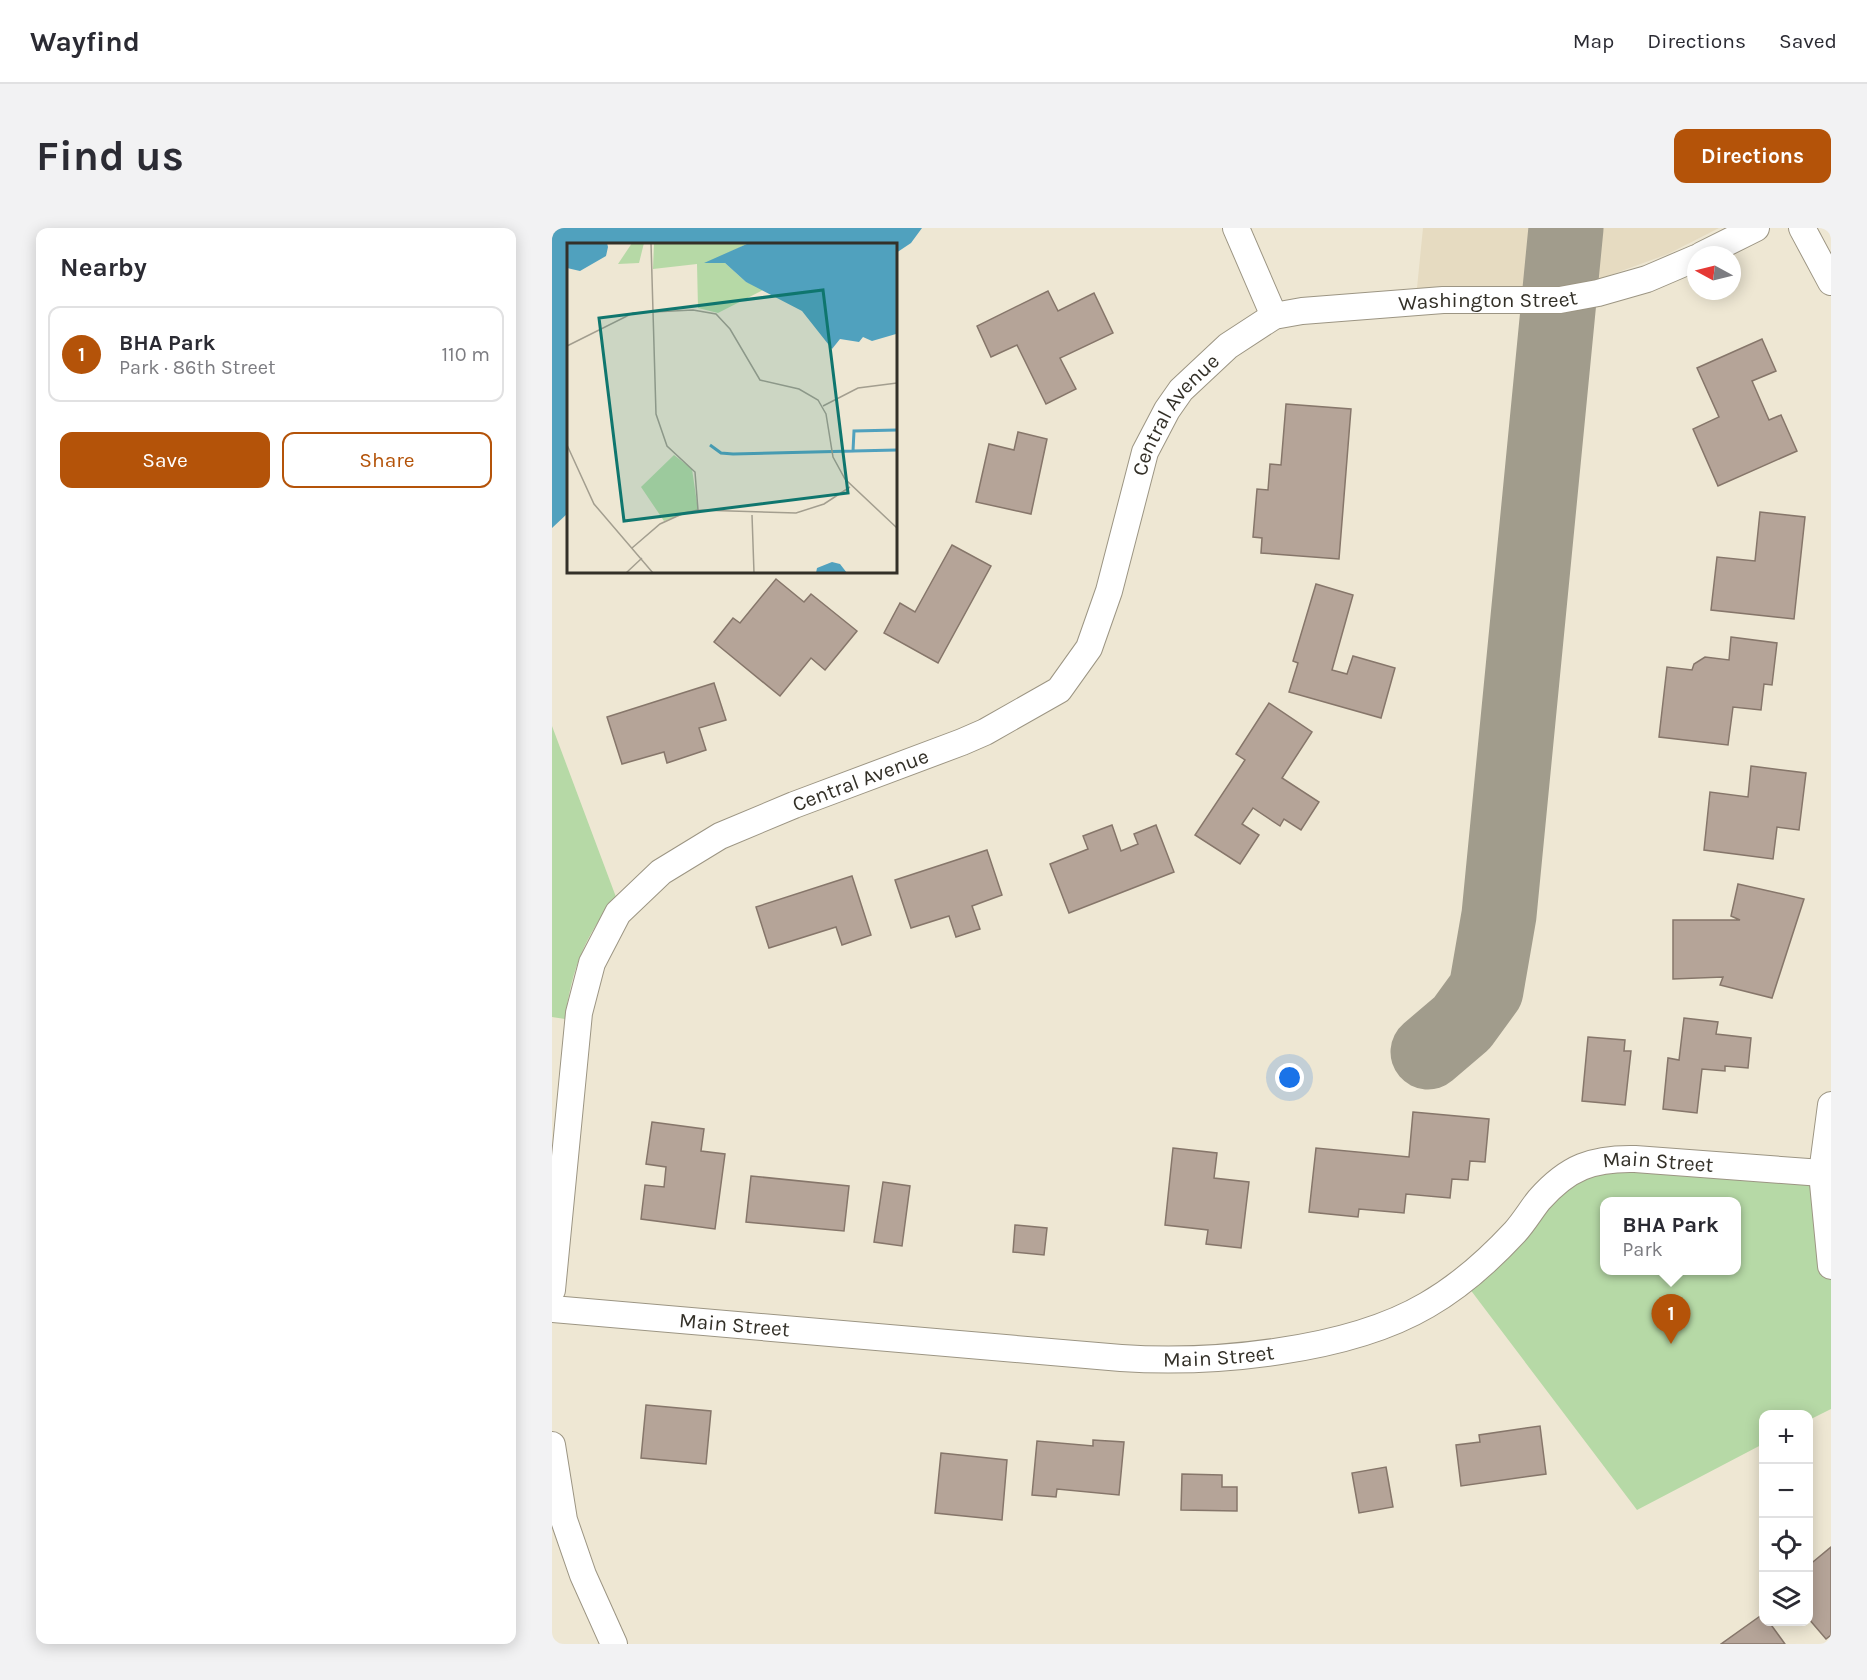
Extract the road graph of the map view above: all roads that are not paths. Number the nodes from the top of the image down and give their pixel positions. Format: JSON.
{"nodes":[{"id":1,"x":1236,"y":228,"type":"edge"},
{"id":2,"x":1756,"y":228,"type":"edge"},
{"id":3,"x":1802,"y":228,"type":"edge"},
{"id":4,"x":1720,"y":246,"type":"edge"},
{"id":5,"x":1687,"y":262,"type":"edge"},
{"id":6,"x":1831,"y":282,"type":"edge"},
{"id":7,"x":1274,"y":316,"type":"junction"},
{"id":8,"x":1831,"y":1105,"type":"edge"},
{"id":9,"x":1822,"y":1173,"type":"junction"},
{"id":10,"x":1831,"y":1266,"type":"edge"},
{"id":11,"x":552,"y":1290,"type":"edge"},
{"id":12,"x":552,"y":1309,"type":"edge"},
{"id":13,"x":552,"y":1445,"type":"edge"},
{"id":14,"x":614,"y":1644,"type":"edge"}],
"edges":[{"from":1,"to":7,"type":"street"},
{"from":2,"to":4,"type":"street"},
{"from":3,"to":6,"type":"street"},
{"from":5,"to":7,"type":"street","name":"Washington Street"},
{"from":7,"to":11,"type":"street","name":"Central Avenue"},
{"from":8,"to":9,"type":"street"},
{"from":9,"to":10,"type":"street"},
{"from":9,"to":12,"type":"street","name":"Main Street"},
{"from":13,"to":14,"type":"street"}]}
